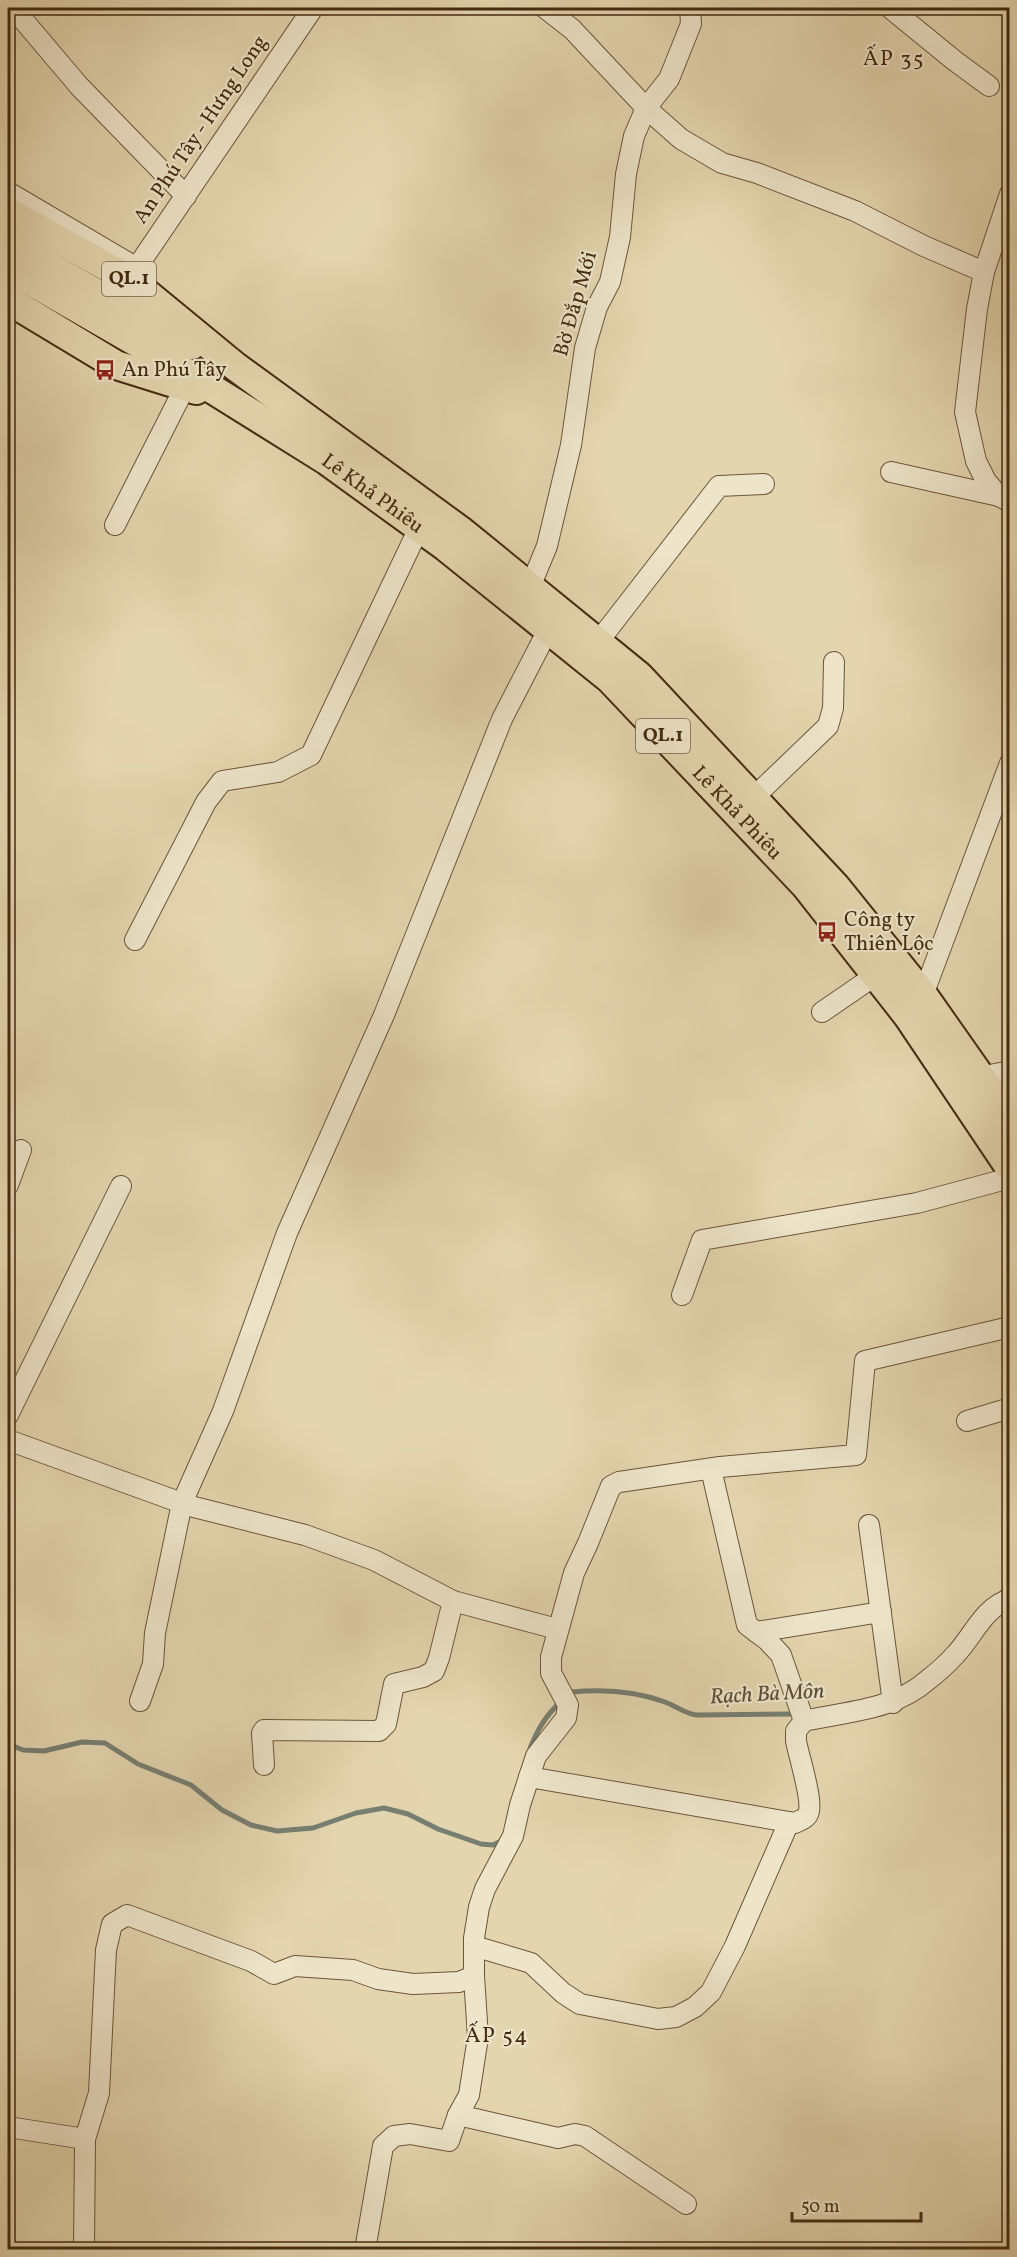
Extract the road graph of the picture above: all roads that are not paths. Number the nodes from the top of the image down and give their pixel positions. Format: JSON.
{"nodes":[{"id":1,"x":13,"y":8,"type":"edge"},
{"id":2,"x":313,"y":8,"type":"edge"},
{"id":3,"x":545,"y":8,"type":"edge"},
{"id":4,"x":690,"y":8,"type":"edge"},
{"id":5,"x":890,"y":8,"type":"edge"},
{"id":6,"x":989,"y":86,"type":"dead end"},
{"id":7,"x":646,"y":108,"type":"junction"},
{"id":8,"x":8,"y":192,"type":"edge"},
{"id":9,"x":1010,"y":194,"type":"edge"},
{"id":10,"x":186,"y":196,"type":"junction"},
{"id":11,"x":8,"y":212,"type":"edge"},
{"id":12,"x":8,"y":243,"type":"edge"},
{"id":13,"x":8,"y":268,"type":"edge"},
{"id":14,"x":984,"y":272,"type":"junction"},
{"id":15,"x":133,"y":273,"type":"junction"},
{"id":16,"x":8,"y":300,"type":"edge"},
{"id":17,"x":146,"y":334,"type":"junction"},
{"id":18,"x":236,"y":367,"type":"junction"},
{"id":19,"x":185,"y":387,"type":"junction"},
{"id":20,"x":225,"y":396,"type":"junction"},
{"id":21,"x":891,"y":472,"type":"dead end"},
{"id":22,"x":764,"y":484,"type":"dead end"},
{"id":23,"x":1004,"y":499,"type":"edge"},
{"id":24,"x":115,"y":525,"type":"dead end"},
{"id":25,"x":419,"y":528,"type":"junction"},
{"id":26,"x":530,"y":587,"type":"junction"},
{"id":27,"x":548,"y":630,"type":"junction"},
{"id":28,"x":598,"y":642,"type":"junction"},
{"id":29,"x":834,"y":662,"type":"dead end"},
{"id":30,"x":1009,"y":767,"type":"edge"},
{"id":31,"x":753,"y":798,"type":"junction"},
{"id":32,"x":135,"y":940,"type":"dead end"},
{"id":33,"x":876,"y":975,"type":"junction"},
{"id":34,"x":923,"y":995,"type":"junction"},
{"id":35,"x":822,"y":1012,"type":"dead end"},
{"id":36,"x":1010,"y":1071,"type":"edge"},
{"id":37,"x":980,"y":1077,"type":"junction"},
{"id":38,"x":1010,"y":1119,"type":"edge"},
{"id":39,"x":21,"y":1150,"type":"dead end"},
{"id":40,"x":1010,"y":1168,"type":"edge"},
{"id":41,"x":1010,"y":1178,"type":"edge"},
{"id":42,"x":8,"y":1185,"type":"edge"},
{"id":43,"x":121,"y":1186,"type":"dead end"},
{"id":44,"x":682,"y":1295,"type":"dead end"},
{"id":45,"x":1010,"y":1327,"type":"edge"},
{"id":46,"x":1010,"y":1408,"type":"edge"},
{"id":47,"x":8,"y":1415,"type":"edge"},
{"id":48,"x":967,"y":1421,"type":"dead end"},
{"id":49,"x":8,"y":1440,"type":"edge"},
{"id":50,"x":711,"y":1469,"type":"junction"},
{"id":51,"x":182,"y":1503,"type":"junction"},
{"id":52,"x":869,"y":1525,"type":"dead end"},
{"id":53,"x":1010,"y":1599,"type":"edge"},
{"id":54,"x":453,"y":1601,"type":"junction"},
{"id":55,"x":881,"y":1612,"type":"junction"},
{"id":56,"x":557,"y":1629,"type":"junction"},
{"id":57,"x":756,"y":1632,"type":"junction"},
{"id":58,"x":892,"y":1696,"type":"junction"},
{"id":59,"x":140,"y":1701,"type":"dead end"},
{"id":60,"x":801,"y":1714,"type":"junction"},
{"id":61,"x":264,"y":1765,"type":"dead end"},
{"id":62,"x":529,"y":1777,"type":"junction"},
{"id":63,"x":789,"y":1822,"type":"junction"},
{"id":64,"x":474,"y":1946,"type":"junction"},
{"id":65,"x":474,"y":1976,"type":"junction"},
{"id":66,"x":458,"y":2115,"type":"junction"},
{"id":67,"x":8,"y":2127,"type":"edge"},
{"id":68,"x":85,"y":2139,"type":"junction"},
{"id":69,"x":686,"y":2204,"type":"dead end"},
{"id":70,"x":84,"y":2250,"type":"edge"},
{"id":71,"x":365,"y":2250,"type":"edge"}],
"edges":[{"from":1,"to":10,"type":"street"},
{"from":2,"to":10,"type":"street","name":"An Phú Tây - Hưng Long"},
{"from":3,"to":7,"type":"street"},
{"from":4,"to":7,"type":"street","name":"Bờ Đắp Mới"},
{"from":5,"to":6,"type":"street"},
{"from":7,"to":14,"type":"street"},
{"from":7,"to":26,"type":"street","name":"Bờ Đắp Mới"},
{"from":8,"to":15,"type":"street"},
{"from":9,"to":14,"type":"street"},
{"from":10,"to":15,"type":"street","name":"An Phú Tây - Hưng Long"},
{"from":11,"to":15,"type":"highway","name":"Lê Khả Phiêu","number":"QL.1"},
{"from":12,"to":17,"type":"highway","number":"QL.1"},
{"from":13,"to":17,"type":"highway","number":"QL.1"},
{"from":14,"to":23,"type":"street"},
{"from":15,"to":18,"type":"highway","name":"Lê Khả Phiêu","number":"QL.1"},
{"from":16,"to":19,"type":"highway","name":"Lê Khả Phiêu","number":"QL.1"},
{"from":17,"to":18,"type":"highway","name":"Lê Khả Phiêu","number":"QL.1"},
{"from":17,"to":20,"type":"highway","name":"Lê Khả Phiêu","number":"QL.1"},
{"from":18,"to":26,"type":"highway","name":"Lê Khả Phiêu","number":"QL.1"},
{"from":19,"to":20,"type":"highway","name":"Lê Khả Phiêu","number":"QL.1"},
{"from":19,"to":24,"type":"street"},
{"from":20,"to":25,"type":"highway","name":"Lê Khả Phiêu","number":"QL.1"},
{"from":21,"to":23,"type":"street"},
{"from":22,"to":28,"type":"street"},
{"from":25,"to":27,"type":"highway","name":"Lê Khả Phiêu","number":"QL.1"},
{"from":25,"to":32,"type":"street"},
{"from":26,"to":28,"type":"highway","name":"Lê Khả Phiêu","number":"QL.1"},
{"from":27,"to":33,"type":"highway","name":"Lê Khả Phiêu","number":"QL.1"},
{"from":27,"to":51,"type":"street"},
{"from":28,"to":31,"type":"highway","name":"Lê Khả Phiêu","number":"QL.1"},
{"from":29,"to":31,"type":"street"},
{"from":30,"to":34,"type":"street"},
{"from":31,"to":34,"type":"highway","name":"Lê Khả Phiêu","number":"QL.1"},
{"from":33,"to":35,"type":"street"},
{"from":33,"to":40,"type":"highway","name":"Lê Khả Phiêu","number":"QL.1"},
{"from":34,"to":37,"type":"highway","name":"Lê Khả Phiêu","number":"QL.1"},
{"from":36,"to":37,"type":"street"},
{"from":37,"to":38,"type":"highway","name":"Lê Khả Phiêu","number":"QL.1"},
{"from":39,"to":42,"type":"street"},
{"from":41,"to":44,"type":"street"},
{"from":43,"to":47,"type":"street"},
{"from":45,"to":50,"type":"street"},
{"from":46,"to":48,"type":"street"},
{"from":49,"to":51,"type":"street"},
{"from":50,"to":56,"type":"street"},
{"from":50,"to":57,"type":"street"},
{"from":51,"to":54,"type":"street"},
{"from":51,"to":59,"type":"street"},
{"from":52,"to":55,"type":"street"},
{"from":53,"to":58,"type":"street"},
{"from":54,"to":56,"type":"street"},
{"from":54,"to":61,"type":"street"},
{"from":55,"to":57,"type":"street"},
{"from":55,"to":58,"type":"street"},
{"from":56,"to":62,"type":"street"},
{"from":57,"to":60,"type":"street"},
{"from":58,"to":60,"type":"street"},
{"from":60,"to":63,"type":"street"},
{"from":62,"to":63,"type":"street"},
{"from":62,"to":64,"type":"street"},
{"from":63,"to":64,"type":"street"},
{"from":64,"to":65,"type":"street"},
{"from":65,"to":66,"type":"street"},
{"from":65,"to":68,"type":"street"},
{"from":66,"to":69,"type":"street"},
{"from":66,"to":71,"type":"street"},
{"from":67,"to":68,"type":"street"},
{"from":68,"to":70,"type":"street"}]}
